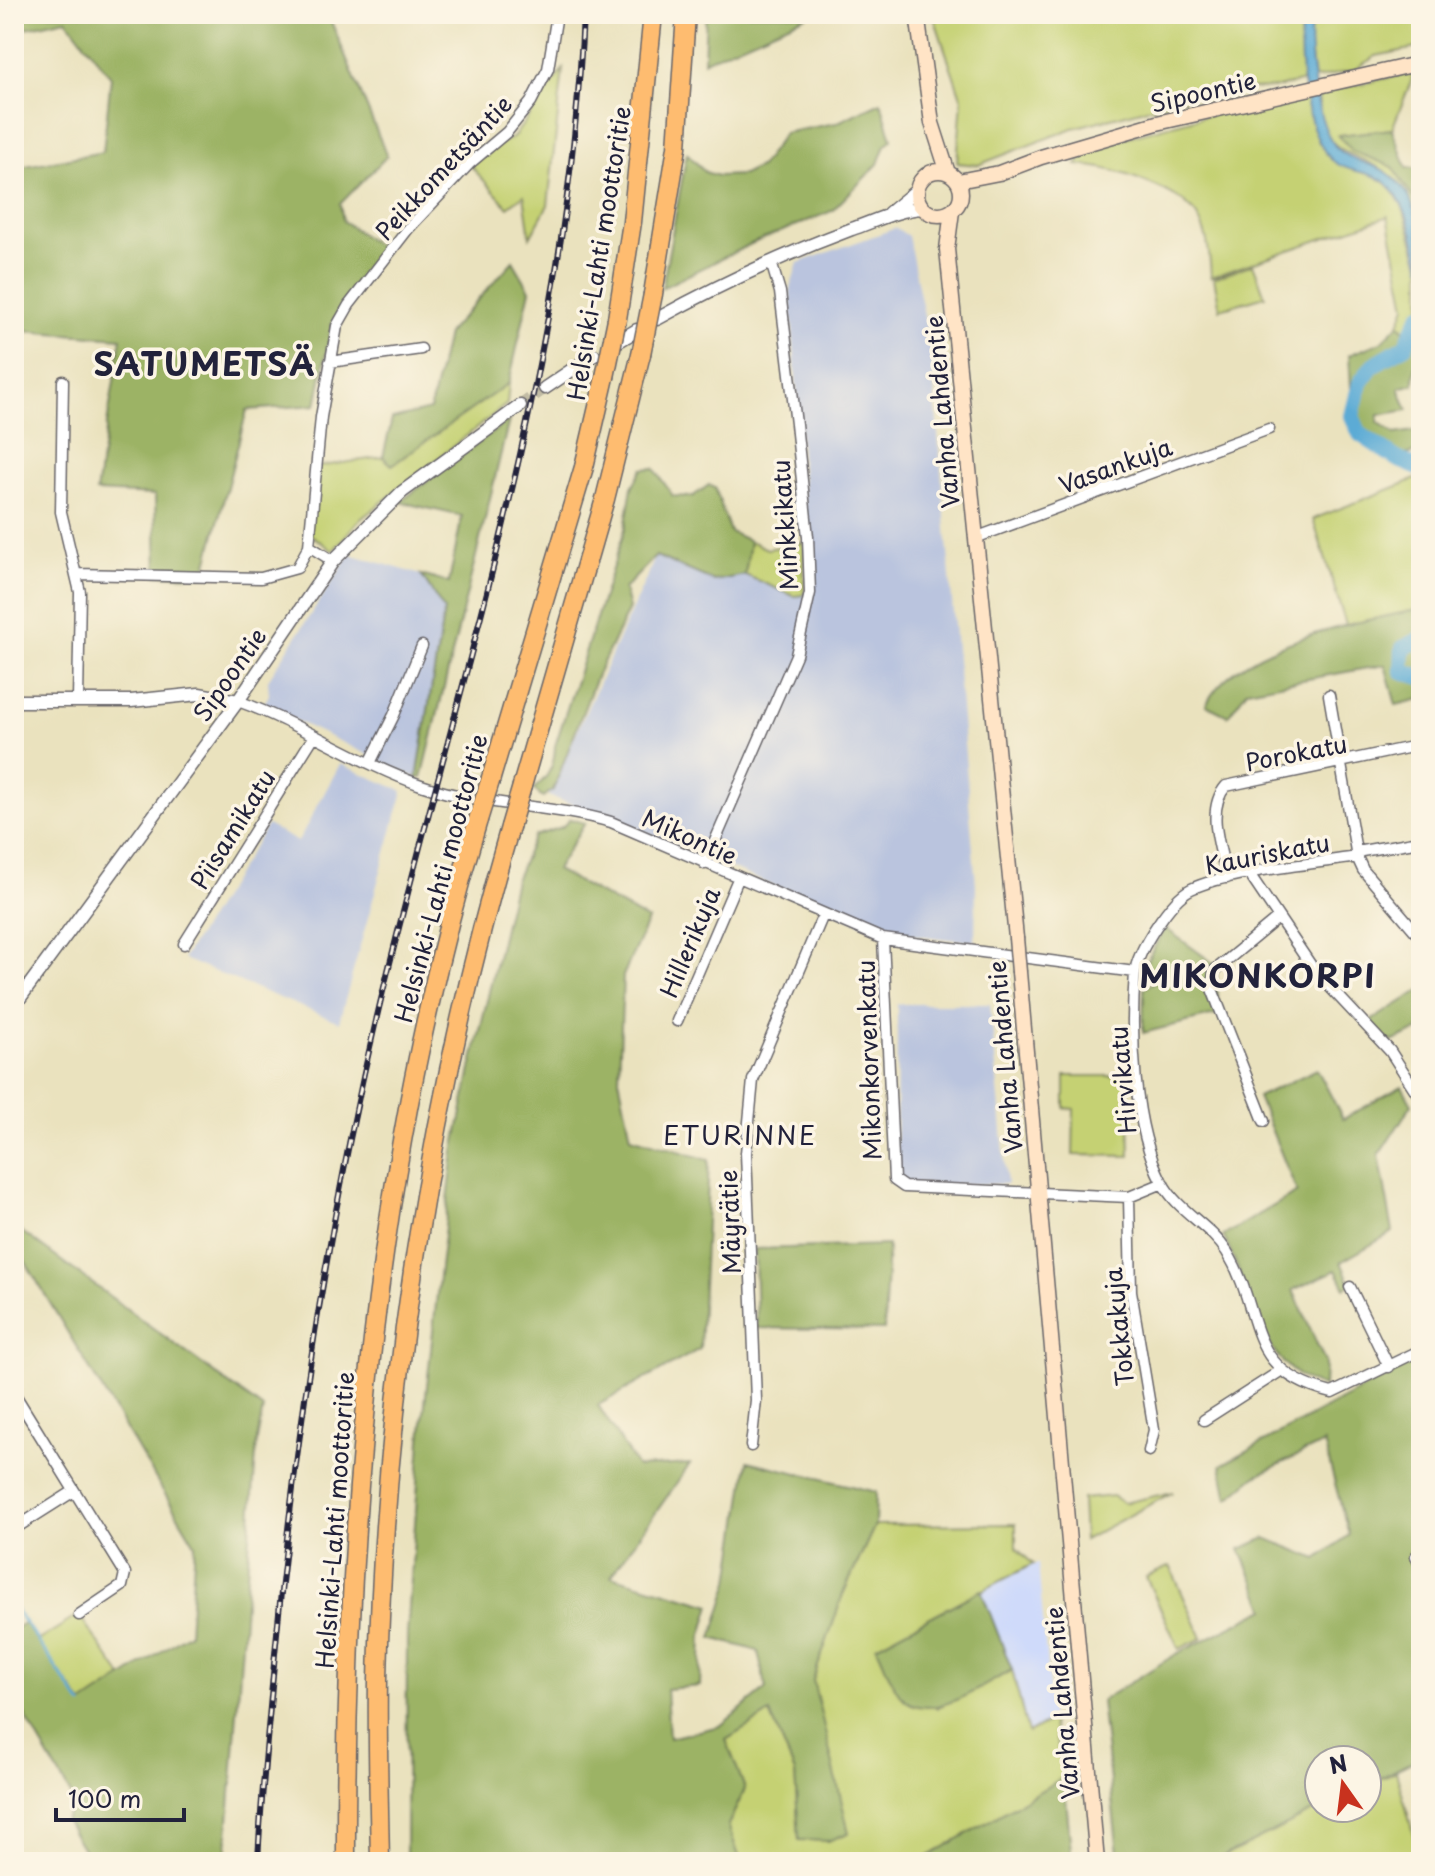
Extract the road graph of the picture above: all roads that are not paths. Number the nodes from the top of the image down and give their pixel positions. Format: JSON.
{"nodes":[{"id":1,"x":557,"y":14,"type":"edge"},
{"id":2,"x":653,"y":14,"type":"edge"},
{"id":3,"x":686,"y":14,"type":"edge"},
{"id":4,"x":917,"y":14,"type":"edge"},
{"id":5,"x":1421,"y":63,"type":"edge"},
{"id":6,"x":932,"y":123,"type":"junction"},
{"id":7,"x":999,"y":173,"type":"junction"},
{"id":8,"x":929,"y":174,"type":"junction"},
{"id":9,"x":953,"y":177,"type":"junction"},
{"id":10,"x":917,"y":190,"type":"junction"},
{"id":11,"x":955,"y":206,"type":"junction"},
{"id":12,"x":927,"y":211,"type":"junction"},
{"id":13,"x":887,"y":216,"type":"junction"},
{"id":14,"x":947,"y":249,"type":"junction"},
{"id":15,"x":771,"y":262,"type":"junction"},
{"id":16,"x":657,"y":319,"type":"dead end"},
{"id":17,"x":637,"y":330,"type":"dead end"},
{"id":18,"x":617,"y":342,"type":"dead end"},
{"id":19,"x":421,"y":349,"type":"dead end"},
{"id":20,"x":594,"y":355,"type":"dead end"},
{"id":21,"x":330,"y":362,"type":"junction"},
{"id":22,"x":63,"y":381,"type":"dead end"},
{"id":23,"x":545,"y":388,"type":"tunnel mouth"},
{"id":24,"x":520,"y":406,"type":"tunnel mouth"},
{"id":25,"x":1269,"y":429,"type":"dead end"},
{"id":26,"x":975,"y":538,"type":"junction"},
{"id":27,"x":309,"y":546,"type":"junction"},
{"id":28,"x":333,"y":561,"type":"junction"},
{"id":29,"x":76,"y":574,"type":"junction"},
{"id":30,"x":422,"y":646,"type":"dead end"},
{"id":31,"x":1329,"y":695,"type":"dead end"},
{"id":32,"x":78,"y":700,"type":"junction"},
{"id":33,"x":14,"y":701,"type":"edge"},
{"id":34,"x":238,"y":701,"type":"junction"},
{"id":35,"x":314,"y":736,"type":"junction"},
{"id":36,"x":1421,"y":745,"type":"edge"},
{"id":37,"x":370,"y":763,"type":"junction"},
{"id":38,"x":1341,"y":764,"type":"junction"},
{"id":39,"x":1414,"y":842,"type":"dead end"},
{"id":40,"x":1357,"y":854,"type":"junction"},
{"id":41,"x":705,"y":864,"type":"junction"},
{"id":42,"x":1250,"y":875,"type":"junction"},
{"id":43,"x":1227,"y":878,"type":"junction"},
{"id":44,"x":738,"y":879,"type":"junction"},
{"id":45,"x":823,"y":915,"type":"junction"},
{"id":46,"x":1278,"y":918,"type":"junction"},
{"id":47,"x":1416,"y":932,"type":"dead end"},
{"id":48,"x":883,"y":939,"type":"junction"},
{"id":49,"x":184,"y":944,"type":"dead end"},
{"id":50,"x":1135,"y":972,"type":"junction"},
{"id":51,"x":14,"y":1006,"type":"edge"},
{"id":52,"x":677,"y":1021,"type":"dead end"},
{"id":53,"x":1421,"y":1099,"type":"edge"},
{"id":54,"x":1264,"y":1121,"type":"dead end"},
{"id":55,"x":1163,"y":1183,"type":"junction"},
{"id":56,"x":1037,"y":1193,"type":"junction"},
{"id":57,"x":1129,"y":1197,"type":"junction"},
{"id":58,"x":1350,"y":1287,"type":"dead end"},
{"id":59,"x":1421,"y":1350,"type":"edge"},
{"id":60,"x":1389,"y":1367,"type":"junction"},
{"id":61,"x":1282,"y":1370,"type":"junction"},
{"id":62,"x":14,"y":1393,"type":"edge"},
{"id":63,"x":1204,"y":1420,"type":"dead end"},
{"id":64,"x":751,"y":1446,"type":"dead end"},
{"id":65,"x":1149,"y":1451,"type":"dead end"},
{"id":66,"x":74,"y":1491,"type":"junction"},
{"id":67,"x":14,"y":1529,"type":"edge"},
{"id":68,"x":1416,"y":1556,"type":"dead end"},
{"id":69,"x":1421,"y":1568,"type":"edge"},
{"id":70,"x":79,"y":1615,"type":"dead end"},
{"id":71,"x":346,"y":1862,"type":"edge"},
{"id":72,"x":380,"y":1862,"type":"edge"},
{"id":73,"x":1097,"y":1862,"type":"edge"}],
"edges":[{"from":1,"to":21,"type":"street","name":"Peikkometsäntie"},
{"from":2,"to":71,"type":"highway","name":"Helsinki-Lahti moottoritie","bridge":true},
{"from":3,"to":72,"type":"highway","bridge":true},
{"from":4,"to":6,"type":"main road"},
{"from":5,"to":7,"type":"main road","name":"Sipoontie"},
{"from":6,"to":8,"type":"main road"},
{"from":6,"to":9,"type":"main road"},
{"from":7,"to":9,"type":"main road","name":"Sipoontie"},
{"from":7,"to":11,"type":"main road","name":"Sipoontie"},
{"from":8,"to":9,"type":"main road","name":"Sipoontie"},
{"from":8,"to":10,"type":"main road"},
{"from":9,"to":11,"type":"main road","name":"Vanha Lahdentie"},
{"from":10,"to":12,"type":"main road","name":"Vanha Lahdentie"},
{"from":10,"to":13,"type":"street"},
{"from":11,"to":12,"type":"main road"},
{"from":11,"to":14,"type":"main road","name":"Vanha Lahdentie"},
{"from":12,"to":13,"type":"street"},
{"from":12,"to":14,"type":"main road","name":"Vanha Lahdentie"},
{"from":13,"to":15,"type":"street"},
{"from":14,"to":26,"type":"main road","name":"Vanha Lahdentie"},
{"from":15,"to":16,"type":"street"},
{"from":15,"to":41,"type":"street","name":"Minkkikatu"},
{"from":17,"to":18,"type":"street"},
{"from":19,"to":21,"type":"street"},
{"from":20,"to":23,"type":"street"},
{"from":21,"to":27,"type":"street","name":"Peikkometsäntie"},
{"from":22,"to":29,"type":"street"},
{"from":24,"to":28,"type":"street","name":"Sipoontie"},
{"from":25,"to":26,"type":"street","name":"Vasankuja"},
{"from":26,"to":56,"type":"main road","name":"Vanha Lahdentie","bridge":true},
{"from":27,"to":28,"type":"street"},
{"from":27,"to":29,"type":"street"},
{"from":28,"to":34,"type":"street","name":"Sipoontie"},
{"from":29,"to":32,"type":"street"},
{"from":30,"to":37,"type":"street"},
{"from":31,"to":38,"type":"street"},
{"from":32,"to":33,"type":"street"},
{"from":32,"to":34,"type":"street"},
{"from":34,"to":35,"type":"street","name":"Mikontie"},
{"from":34,"to":51,"type":"street","name":"Sipoontie"},
{"from":35,"to":37,"type":"street","name":"Mikontie"},
{"from":35,"to":49,"type":"street","name":"Piisamikatu"},
{"from":36,"to":38,"type":"street","name":"Porokatu"},
{"from":37,"to":41,"type":"street","name":"Mikontie"},
{"from":38,"to":40,"type":"street"},
{"from":38,"to":43,"type":"street","name":"Porokatu"},
{"from":39,"to":40,"type":"street","name":"Kauriskatu"},
{"from":40,"to":42,"type":"street","name":"Kauriskatu"},
{"from":40,"to":47,"type":"street"},
{"from":41,"to":44,"type":"street","name":"Mikontie"},
{"from":42,"to":43,"type":"street","name":"Kauriskatu"},
{"from":42,"to":46,"type":"street"},
{"from":43,"to":50,"type":"street","name":"Kauriskatu"},
{"from":44,"to":45,"type":"street","name":"Mikontie"},
{"from":44,"to":52,"type":"street","name":"Hillerikuja"},
{"from":45,"to":48,"type":"street","name":"Mikontie"},
{"from":45,"to":64,"type":"street","name":"Mäyrätie"},
{"from":46,"to":53,"type":"street"},
{"from":46,"to":54,"type":"street"},
{"from":48,"to":50,"type":"street","name":"Mikontie"},
{"from":48,"to":56,"type":"street","name":"Mikonkorvenkatu"},
{"from":50,"to":55,"type":"street","name":"Hirvikatu"},
{"from":55,"to":57,"type":"street"},
{"from":55,"to":61,"type":"street","name":"Hirvikatu"},
{"from":56,"to":57,"type":"street"},
{"from":56,"to":73,"type":"main road","name":"Vanha Lahdentie"},
{"from":57,"to":65,"type":"street","name":"Tokkakuja"},
{"from":58,"to":60,"type":"street"},
{"from":59,"to":60,"type":"street","name":"Hirvikatu"},
{"from":60,"to":61,"type":"street","name":"Hirvikatu"},
{"from":61,"to":63,"type":"street"},
{"from":62,"to":66,"type":"street"},
{"from":66,"to":67,"type":"street"},
{"from":66,"to":70,"type":"street"},
{"from":68,"to":69,"type":"street"}]}
